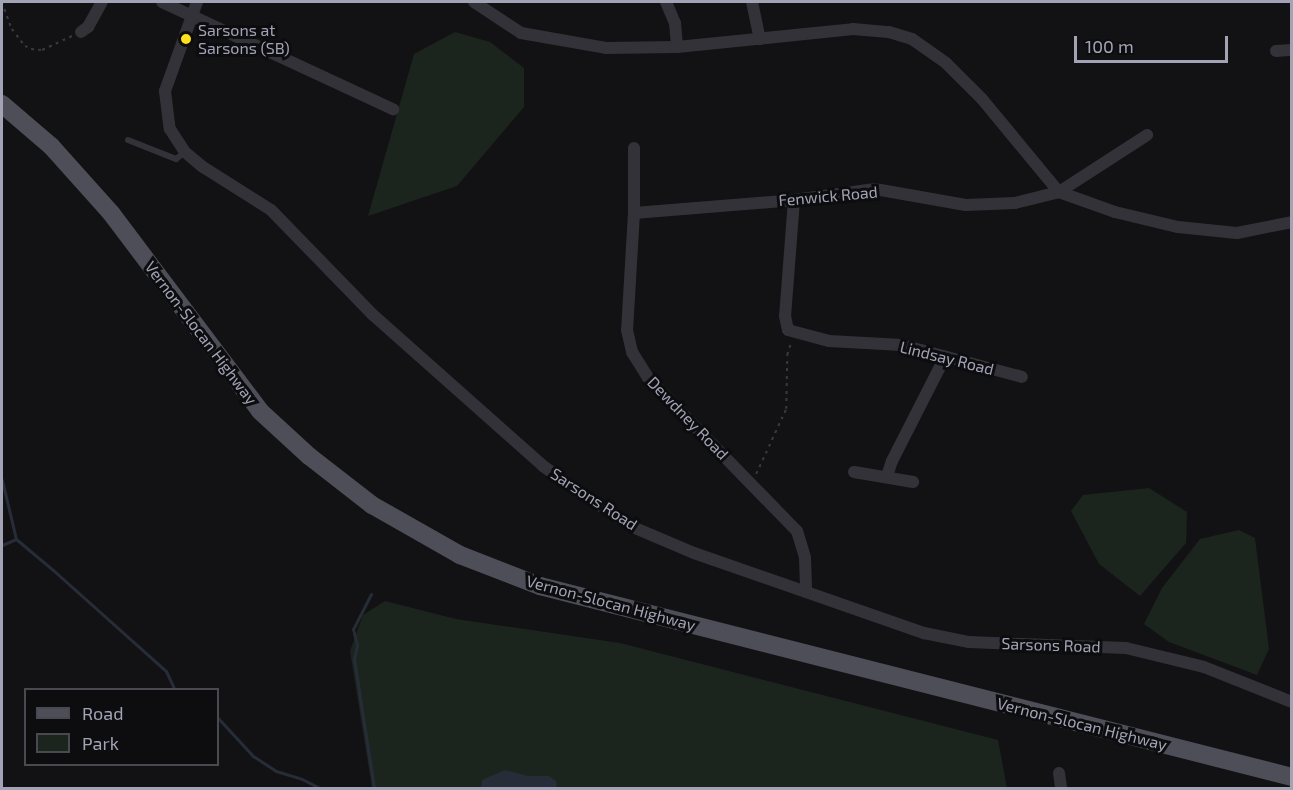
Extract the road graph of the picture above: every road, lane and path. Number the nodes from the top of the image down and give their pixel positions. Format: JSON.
{"nodes":[{"id":1,"x":2,"y":2,"type":"edge"},
{"id":2,"x":102,"y":2,"type":"edge"},
{"id":3,"x":162,"y":2,"type":"edge"},
{"id":4,"x":197,"y":2,"type":"edge"},
{"id":5,"x":474,"y":2,"type":"edge"},
{"id":6,"x":666,"y":2,"type":"edge"},
{"id":7,"x":752,"y":2,"type":"edge"},
{"id":8,"x":192,"y":15,"type":"junction"},
{"id":9,"x":81,"y":32,"type":"joint"},
{"id":10,"x":760,"y":39,"type":"junction"},
{"id":11,"x":677,"y":48,"type":"junction"},
{"id":12,"x":1292,"y":50,"type":"edge"},
{"id":13,"x":1276,"y":51,"type":"dead end"},
{"id":14,"x":2,"y":104,"type":"edge"},
{"id":15,"x":393,"y":109,"type":"dead end"},
{"id":16,"x":1147,"y":135,"type":"dead end"},
{"id":17,"x":128,"y":140,"type":"dead end"},
{"id":18,"x":634,"y":148,"type":"dead end"},
{"id":19,"x":185,"y":152,"type":"junction"},
{"id":20,"x":1059,"y":192,"type":"junction"},
{"id":21,"x":794,"y":200,"type":"junction"},
{"id":22,"x":634,"y":213,"type":"junction"},
{"id":23,"x":1292,"y":222,"type":"edge"},
{"id":24,"x":788,"y":330,"type":"junction"},
{"id":25,"x":945,"y":357,"type":"junction"},
{"id":26,"x":1022,"y":377,"type":"dead end"},
{"id":27,"x":854,"y":472,"type":"dead end"},
{"id":28,"x":887,"y":476,"type":"junction"},
{"id":29,"x":913,"y":482,"type":"dead end"},
{"id":30,"x":752,"y":485,"type":"junction"},
{"id":31,"x":806,"y":592,"type":"junction"},
{"id":32,"x":1292,"y":702,"type":"edge"},
{"id":33,"x":1059,"y":773,"type":"dead end"},
{"id":34,"x":1292,"y":777,"type":"edge"},
{"id":35,"x":1062,"y":789,"type":"edge"}],
"edges":[{"from":1,"to":9,"type":"path"},
{"from":2,"to":9,"type":"street"},
{"from":3,"to":8,"type":"street"},
{"from":4,"to":8,"type":"street","name":"Sarsons Road"},
{"from":5,"to":11,"type":"street"},
{"from":6,"to":11,"type":"street"},
{"from":7,"to":10,"type":"street"},
{"from":8,"to":15,"type":"street"},
{"from":8,"to":19,"type":"street","name":"Sarsons Road"},
{"from":10,"to":11,"type":"street"},
{"from":10,"to":20,"type":"street"},
{"from":12,"to":13,"type":"street"},
{"from":14,"to":34,"type":"main road","name":"Vernon-Slocan Highway"},
{"from":16,"to":20,"type":"street","name":"Fenwick Road"},
{"from":17,"to":19,"type":"lane"},
{"from":18,"to":22,"type":"street","name":"Dewdney Road"},
{"from":19,"to":31,"type":"street","name":"Sarsons Road"},
{"from":20,"to":21,"type":"street","name":"Fenwick Road"},
{"from":20,"to":23,"type":"street"},
{"from":21,"to":22,"type":"street","name":"Fenwick Road"},
{"from":21,"to":24,"type":"street"},
{"from":22,"to":30,"type":"street","name":"Dewdney Road"},
{"from":24,"to":25,"type":"street","name":"Lindsay Road"},
{"from":24,"to":30,"type":"path"},
{"from":25,"to":26,"type":"street","name":"Lindsay Road"},
{"from":25,"to":28,"type":"street"},
{"from":27,"to":28,"type":"street"},
{"from":28,"to":29,"type":"street"},
{"from":30,"to":31,"type":"street","name":"Dewdney Road"},
{"from":31,"to":32,"type":"street","name":"Sarsons Road"},
{"from":33,"to":35,"type":"street"}]}
